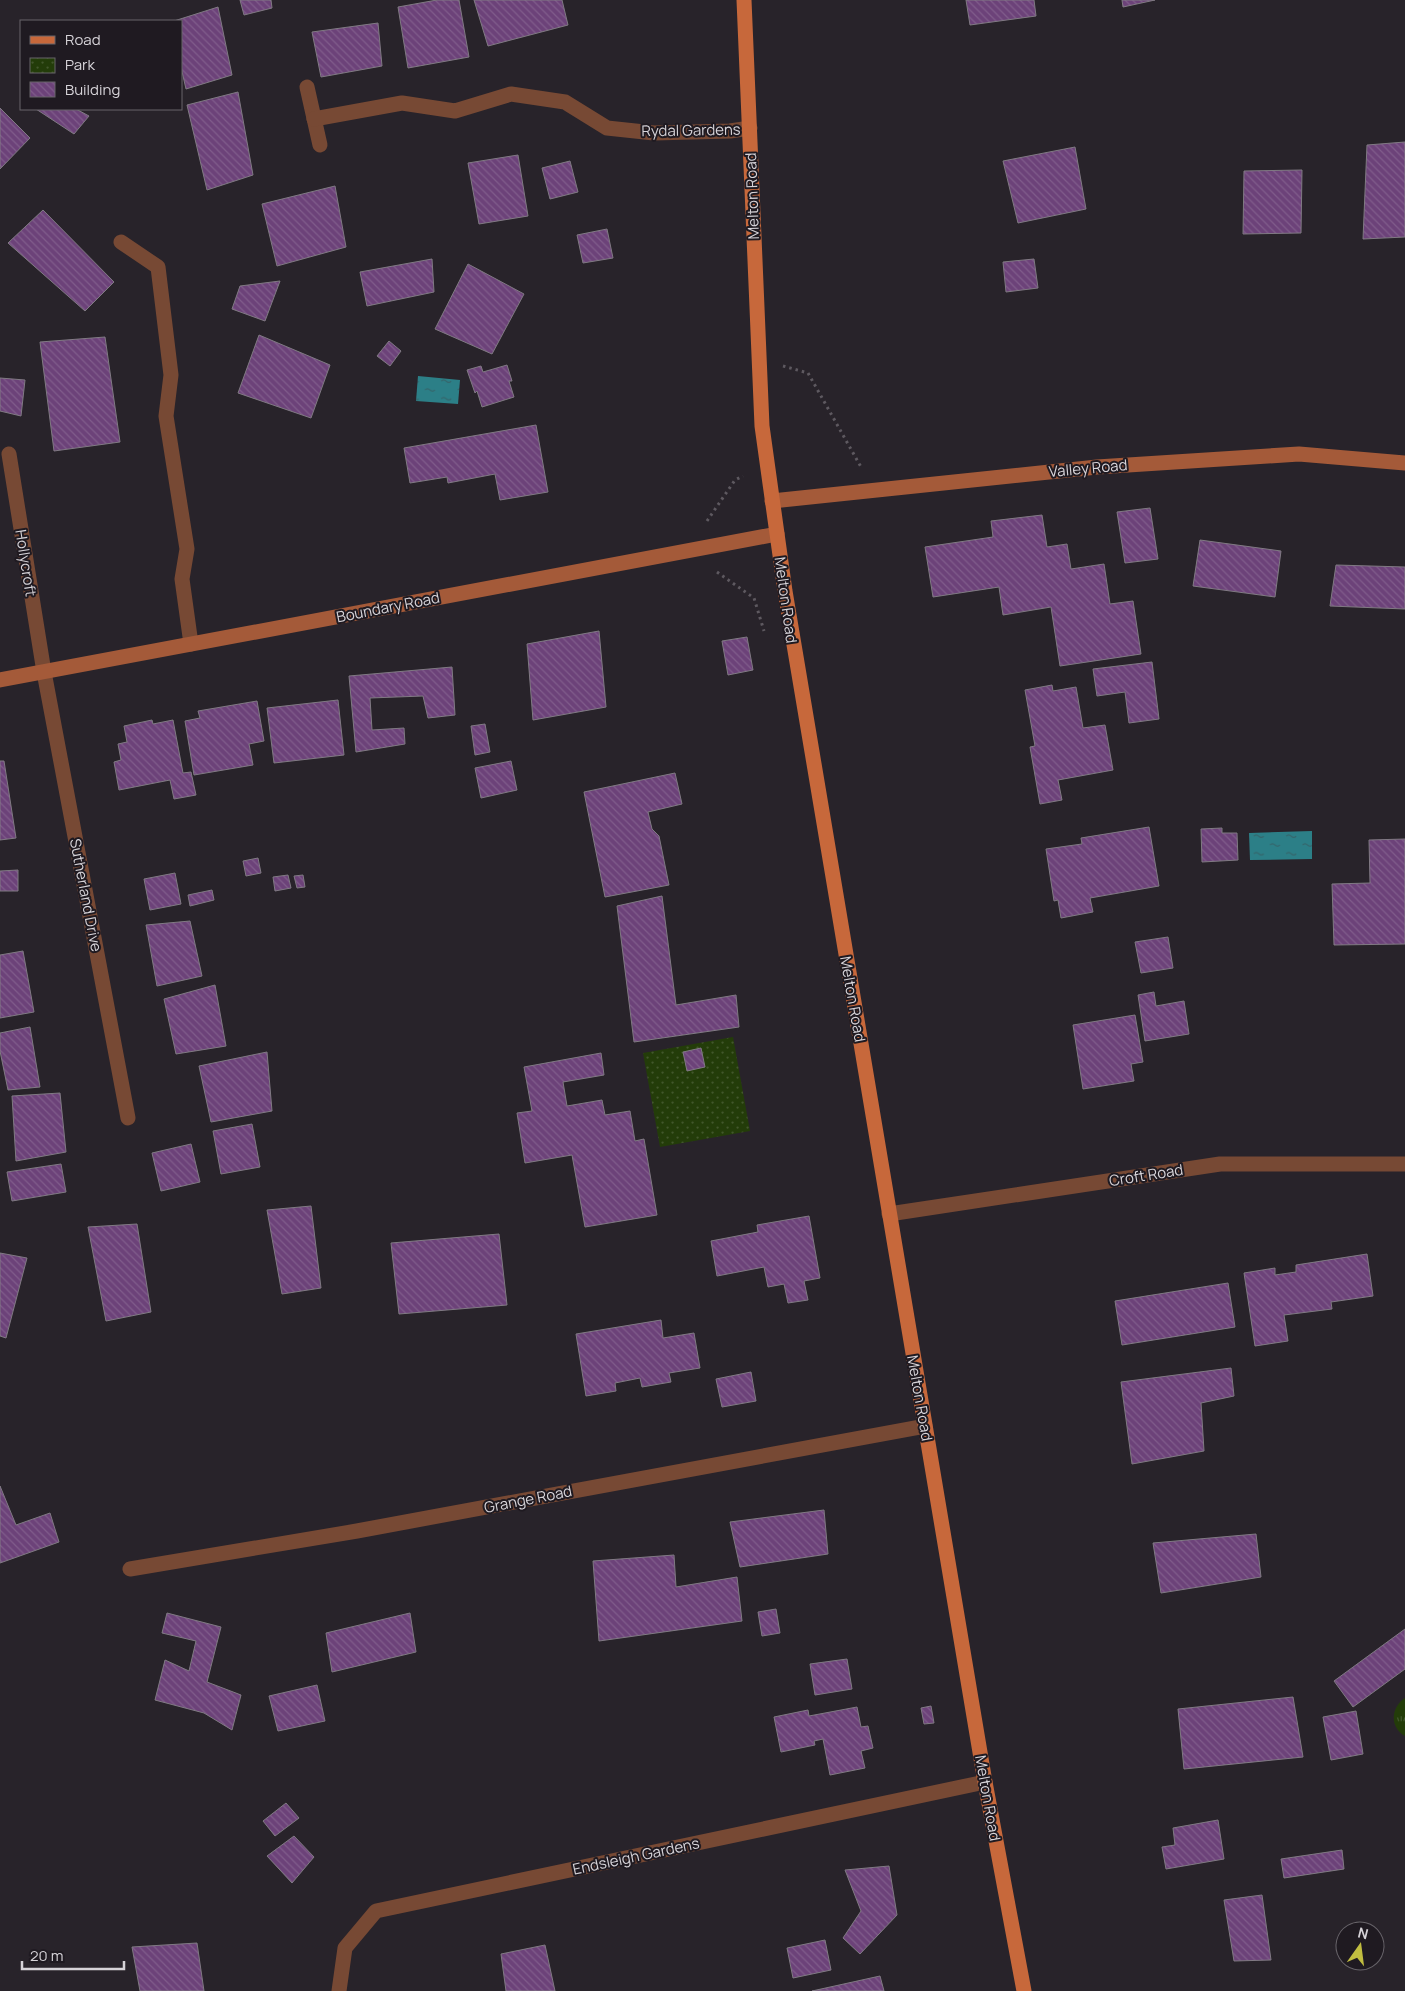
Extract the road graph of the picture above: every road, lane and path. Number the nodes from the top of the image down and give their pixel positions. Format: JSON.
{"nodes":[{"id":1,"x":744,"y":0,"type":"edge"},
{"id":2,"x":307,"y":88,"type":"dead end"},
{"id":3,"x":314,"y":118,"type":"junction"},
{"id":4,"x":750,"y":128,"type":"junction"},
{"id":5,"x":320,"y":145,"type":"dead end"},
{"id":6,"x":121,"y":242,"type":"dead end"},
{"id":7,"x":759,"y":357,"type":"junction"},
{"id":8,"x":9,"y":454,"type":"dead end"},
{"id":9,"x":767,"y":462,"type":"junction"},
{"id":10,"x":1405,"y":463,"type":"edge"},
{"id":11,"x":863,"y":469,"type":"dead end"},
{"id":12,"x":772,"y":501,"type":"junction"},
{"id":13,"x":777,"y":534,"type":"junction"},
{"id":14,"x":711,"y":546,"type":"junction"},
{"id":15,"x":765,"y":635,"type":"dead end"},
{"id":16,"x":191,"y":644,"type":"junction"},
{"id":17,"x":44,"y":672,"type":"junction"},
{"id":18,"x":0,"y":680,"type":"edge"},
{"id":19,"x":128,"y":1118,"type":"dead end"},
{"id":20,"x":1405,"y":1164,"type":"edge"},
{"id":21,"x":889,"y":1214,"type":"junction"},
{"id":22,"x":925,"y":1426,"type":"junction"},
{"id":23,"x":130,"y":1569,"type":"dead end"},
{"id":24,"x":985,"y":1782,"type":"junction"},
{"id":25,"x":340,"y":1991,"type":"edge"},
{"id":26,"x":1024,"y":1991,"type":"edge"}],
"edges":[{"from":1,"to":4,"type":"main road","name":"Melton Road"},
{"from":2,"to":3,"type":"street"},
{"from":3,"to":4,"type":"street","name":"Rydal Gardens"},
{"from":3,"to":5,"type":"street"},
{"from":4,"to":7,"type":"main road","name":"Melton Road"},
{"from":6,"to":16,"type":"street"},
{"from":7,"to":9,"type":"main road","name":"Melton Road"},
{"from":7,"to":11,"type":"path"},
{"from":8,"to":17,"type":"street","name":"Hollycroft"},
{"from":9,"to":12,"type":"main road","name":"Melton Road"},
{"from":9,"to":14,"type":"path"},
{"from":10,"to":12,"type":"street","name":"Valley Road"},
{"from":12,"to":13,"type":"main road","name":"Melton Road"},
{"from":13,"to":14,"type":"street","name":"Boundary Road"},
{"from":13,"to":21,"type":"main road","name":"Melton Road"},
{"from":14,"to":15,"type":"path"},
{"from":14,"to":16,"type":"street","name":"Boundary Road"},
{"from":16,"to":17,"type":"street","name":"Boundary Road"},
{"from":17,"to":18,"type":"street","name":"Boundary Road"},
{"from":17,"to":19,"type":"street","name":"Sutherland Drive"},
{"from":20,"to":21,"type":"street","name":"Croft Road"},
{"from":21,"to":22,"type":"main road","name":"Melton Road"},
{"from":22,"to":23,"type":"street","name":"Grange Road"},
{"from":22,"to":24,"type":"main road","name":"Melton Road"},
{"from":24,"to":25,"type":"street","name":"Endsleigh Gardens"},
{"from":24,"to":26,"type":"main road","name":"Melton Road"}]}
